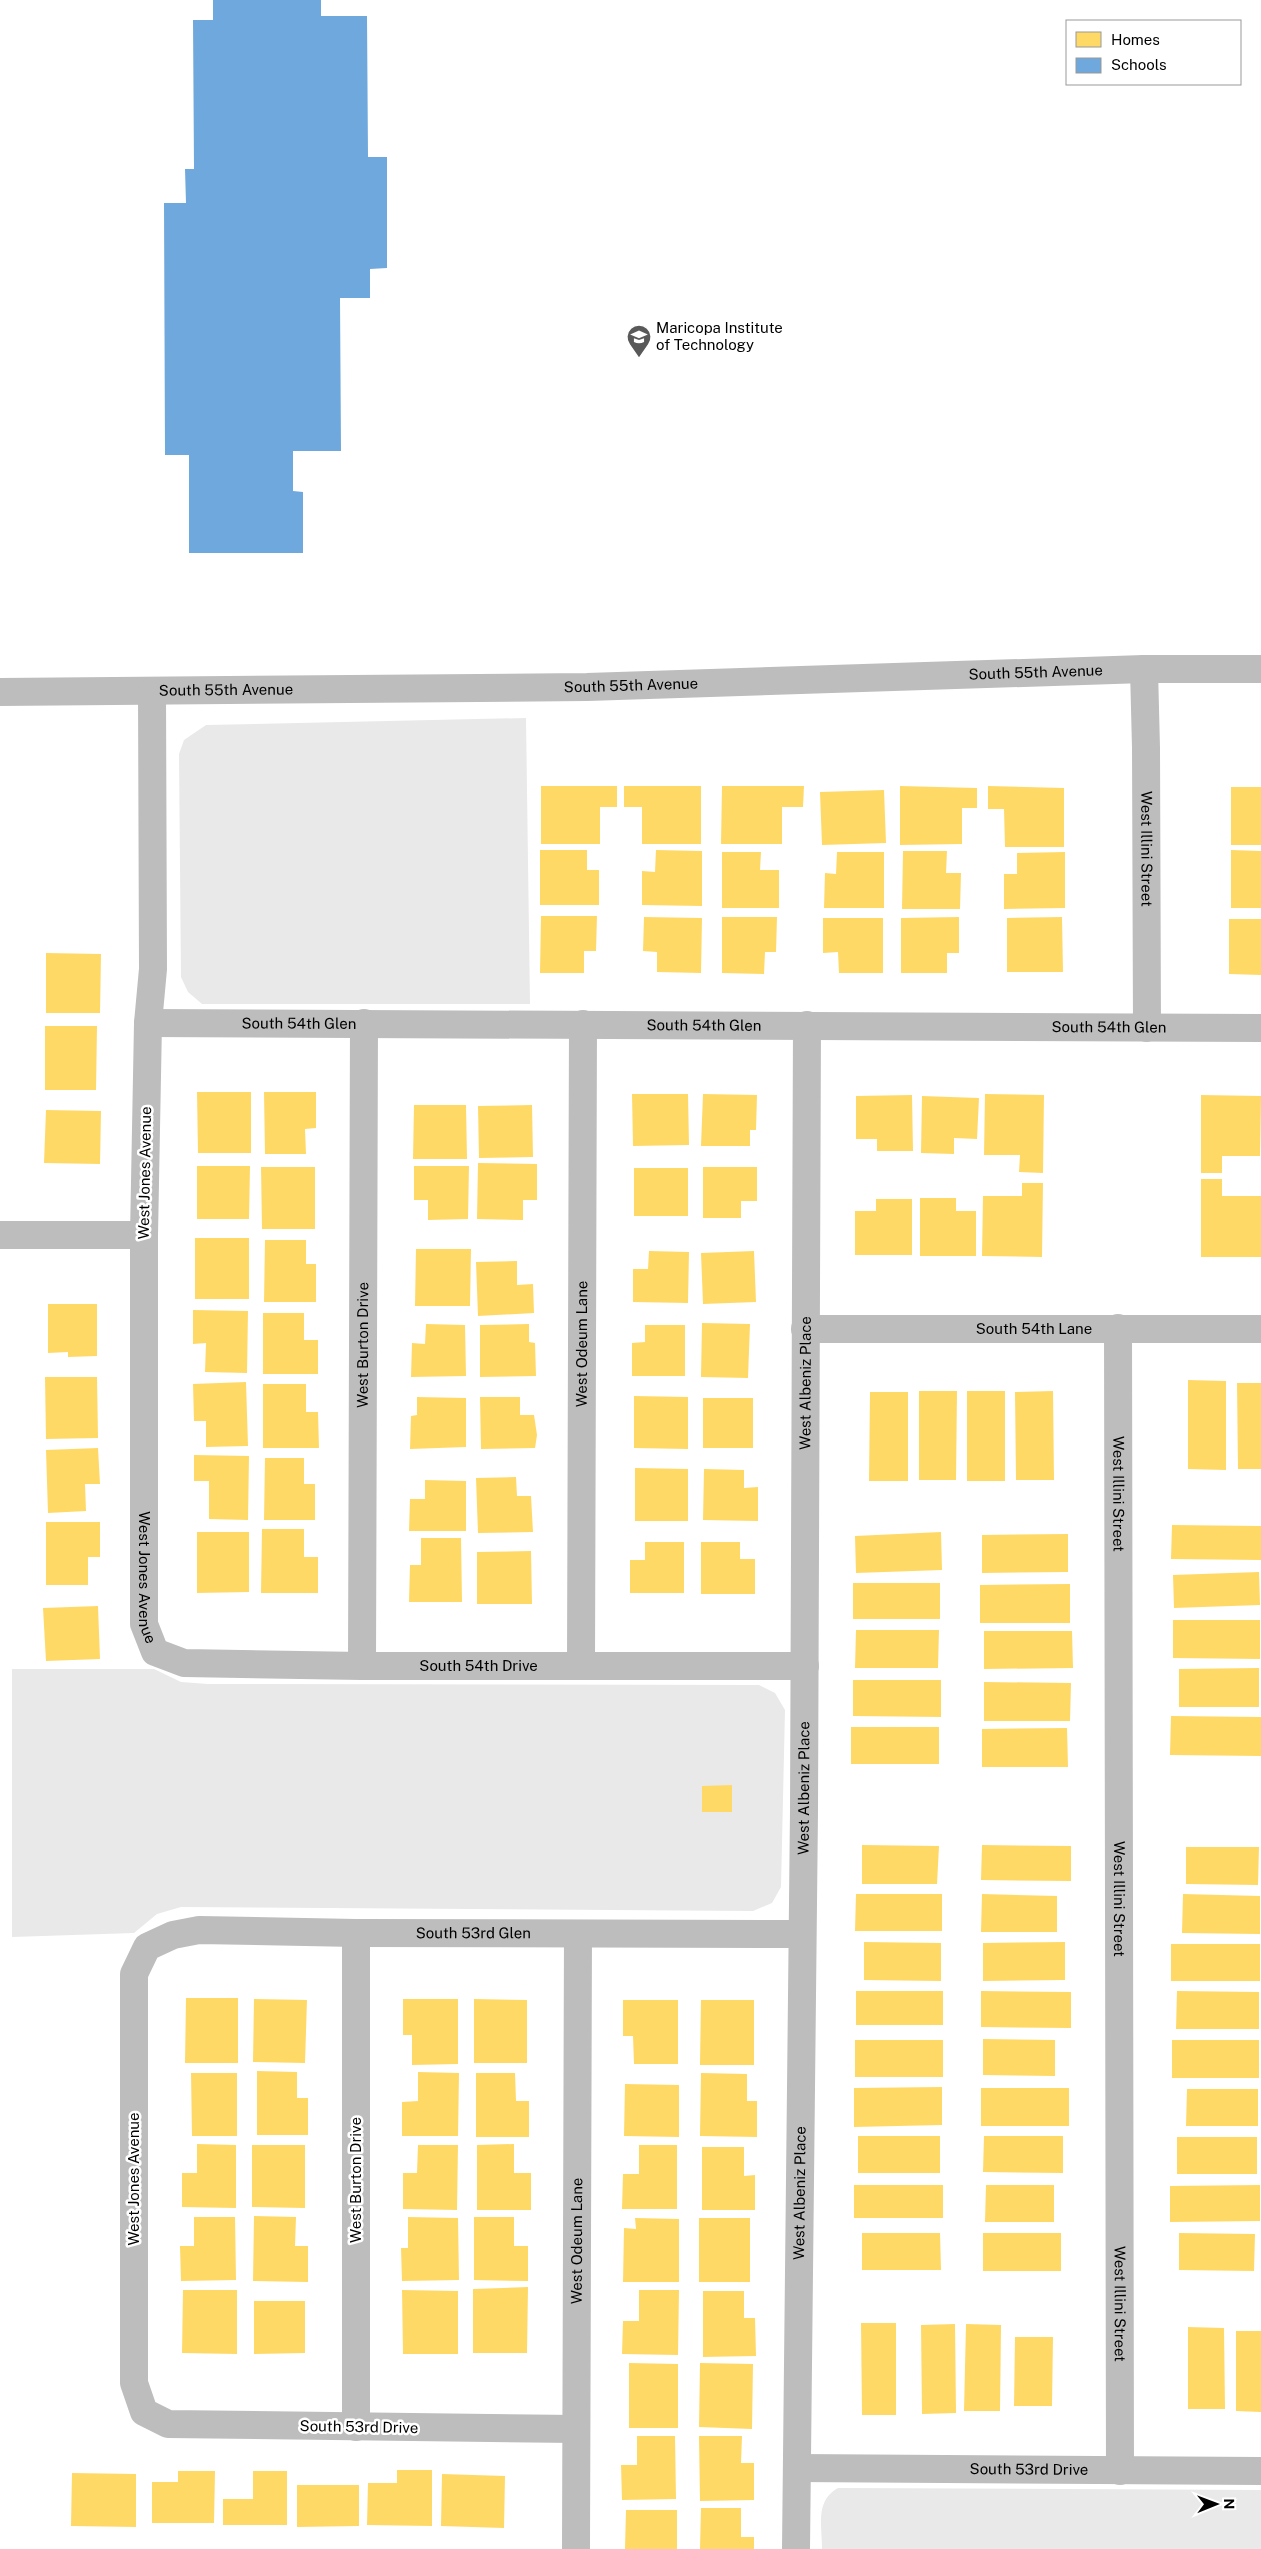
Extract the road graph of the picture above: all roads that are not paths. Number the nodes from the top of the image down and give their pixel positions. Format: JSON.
{"nodes":[{"id":1,"x":1261,"y":668,"type":"edge"},
{"id":2,"x":1144,"y":669,"type":"junction"},
{"id":3,"x":0,"y":692,"type":"edge"},
{"id":4,"x":152,"y":692,"type":"junction"},
{"id":5,"x":148,"y":1023,"type":"junction"},
{"id":6,"x":364,"y":1023,"type":"junction"},
{"id":7,"x":583,"y":1024,"type":"junction"},
{"id":8,"x":807,"y":1025,"type":"junction"},
{"id":9,"x":1147,"y":1028,"type":"junction"},
{"id":10,"x":1261,"y":1028,"type":"edge"},
{"id":11,"x":0,"y":1235,"type":"edge"},
{"id":12,"x":144,"y":1235,"type":"junction"},
{"id":13,"x":1118,"y":1328,"type":"junction"},
{"id":14,"x":805,"y":1329,"type":"junction"},
{"id":15,"x":1261,"y":1329,"type":"edge"},
{"id":16,"x":155,"y":1652,"type":"joint"},
{"id":17,"x":581,"y":1664,"type":"junction"},
{"id":18,"x":362,"y":1666,"type":"junction"},
{"id":19,"x":805,"y":1666,"type":"junction"},
{"id":20,"x":356,"y":1933,"type":"junction"},
{"id":21,"x":578,"y":1934,"type":"junction"},
{"id":22,"x":802,"y":1934,"type":"junction"},
{"id":23,"x":147,"y":1946,"type":"joint"},
{"id":24,"x":144,"y":2412,"type":"joint"},
{"id":25,"x":356,"y":2427,"type":"junction"},
{"id":26,"x":576,"y":2429,"type":"junction"},
{"id":27,"x":797,"y":2468,"type":"junction"},
{"id":28,"x":1120,"y":2471,"type":"junction"},
{"id":29,"x":1261,"y":2471,"type":"edge"},
{"id":30,"x":576,"y":2549,"type":"edge"},
{"id":31,"x":796,"y":2549,"type":"edge"}],
"edges":[{"from":1,"to":2,"type":"street","name":"South 55th Avenue"},
{"from":2,"to":4,"type":"street","name":"South 55th Avenue"},
{"from":2,"to":9,"type":"street","name":"West Illini Street"},
{"from":3,"to":4,"type":"street","name":"South 55th Avenue"},
{"from":4,"to":5,"type":"street","name":"West Jones Avenue"},
{"from":5,"to":6,"type":"street","name":"South 54th Glen"},
{"from":5,"to":12,"type":"street","name":"West Jones Avenue"},
{"from":6,"to":7,"type":"street","name":"South 54th Glen"},
{"from":6,"to":18,"type":"street","name":"West Burton Drive"},
{"from":7,"to":8,"type":"street","name":"South 54th Glen"},
{"from":7,"to":17,"type":"street","name":"West Odeum Lane"},
{"from":8,"to":9,"type":"street","name":"South 54th Glen"},
{"from":8,"to":14,"type":"street","name":"West Albeniz Place"},
{"from":9,"to":10,"type":"street","name":"South 54th Glen"},
{"from":11,"to":12,"type":"street"},
{"from":12,"to":16,"type":"street","name":"West Jones Avenue"},
{"from":13,"to":14,"type":"street","name":"South 54th Lane"},
{"from":13,"to":15,"type":"street","name":"South 54th Lane"},
{"from":13,"to":28,"type":"street","name":"West Illini Street"},
{"from":14,"to":19,"type":"street","name":"West Albeniz Place"},
{"from":16,"to":18,"type":"street","name":"South 54th Drive"},
{"from":17,"to":18,"type":"street","name":"South 54th Drive"},
{"from":17,"to":19,"type":"street","name":"South 54th Drive"},
{"from":19,"to":22,"type":"street","name":"West Albeniz Place"},
{"from":20,"to":21,"type":"street","name":"South 53rd Glen"},
{"from":20,"to":23,"type":"street","name":"South 53rd Glen"},
{"from":20,"to":25,"type":"street","name":"West Burton Drive"},
{"from":21,"to":22,"type":"street","name":"South 53rd Glen"},
{"from":21,"to":26,"type":"street","name":"West Odeum Lane"},
{"from":22,"to":27,"type":"street","name":"West Albeniz Place"},
{"from":23,"to":24,"type":"street","name":"West Jones Avenue"},
{"from":24,"to":25,"type":"street","name":"South 53rd Drive"},
{"from":25,"to":26,"type":"street","name":"South 53rd Drive"},
{"from":26,"to":30,"type":"street","name":"West Odeum Lane"},
{"from":27,"to":28,"type":"street","name":"South 53rd Drive"},
{"from":27,"to":31,"type":"street","name":"West Albeniz Place"},
{"from":28,"to":29,"type":"street","name":"South 53rd Drive"}]}
